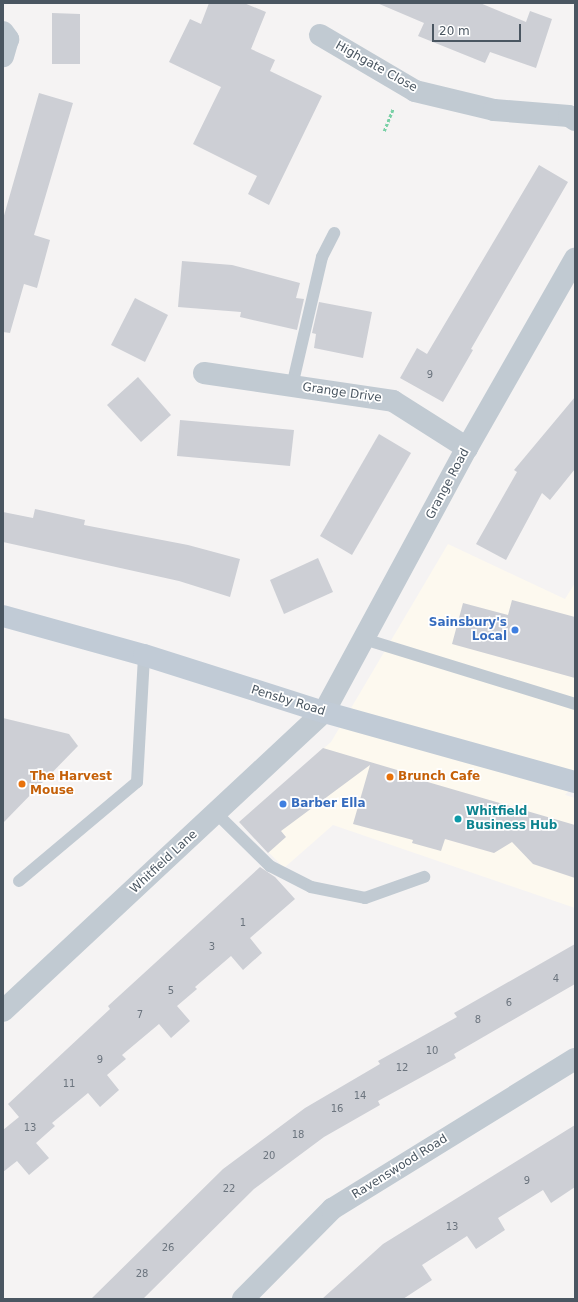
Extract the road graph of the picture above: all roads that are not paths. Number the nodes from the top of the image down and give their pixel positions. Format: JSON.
{"nodes":[{"id":1,"x":3,"y":32,"type":"edge"},
{"id":2,"x":320,"y":35,"type":"dead end"},
{"id":3,"x":3,"y":56,"type":"edge"},
{"id":4,"x":575,"y":120,"type":"edge"},
{"id":5,"x":334,"y":233,"type":"dead end"},
{"id":6,"x":575,"y":259,"type":"edge"},
{"id":7,"x":204,"y":373,"type":"dead end"},
{"id":8,"x":292,"y":386,"type":"junction"},
{"id":9,"x":467,"y":448,"type":"junction"},
{"id":10,"x":3,"y":616,"type":"edge"},
{"id":11,"x":364,"y":639,"type":"junction"},
{"id":12,"x":144,"y":655,"type":"junction"},
{"id":13,"x":575,"y":704,"type":"edge"},
{"id":14,"x":324,"y":712,"type":"junction"},
{"id":15,"x":575,"y":782,"type":"edge"},
{"id":16,"x":216,"y":813,"type":"junction"},
{"id":17,"x":424,"y":877,"type":"dead end"},
{"id":18,"x":19,"y":880,"type":"dead end"},
{"id":19,"x":3,"y":1011,"type":"edge"},
{"id":20,"x":575,"y":1059,"type":"edge"},
{"id":21,"x":243,"y":1299,"type":"edge"}],
"edges":[{"from":1,"to":3,"type":"street"},
{"from":2,"to":4,"type":"street","name":"Highgate Close"},
{"from":5,"to":8,"type":"lane"},
{"from":6,"to":9,"type":"street","name":"Grange Road"},
{"from":7,"to":8,"type":"street","name":"Grange Drive"},
{"from":8,"to":9,"type":"street","name":"Grange Drive"},
{"from":9,"to":11,"type":"street","name":"Grange Road"},
{"from":10,"to":12,"type":"main road","name":"Pensby Road"},
{"from":11,"to":13,"type":"lane"},
{"from":11,"to":14,"type":"street","name":"Grange Road"},
{"from":12,"to":14,"type":"main road","name":"Pensby Road"},
{"from":12,"to":18,"type":"lane"},
{"from":14,"to":15,"type":"main road","name":"Pensby Road"},
{"from":14,"to":16,"type":"street","name":"Whitfield Lane"},
{"from":16,"to":17,"type":"lane"},
{"from":16,"to":19,"type":"street","name":"Whitfield Lane"},
{"from":20,"to":21,"type":"street","name":"Ravenswood Road"}]}
